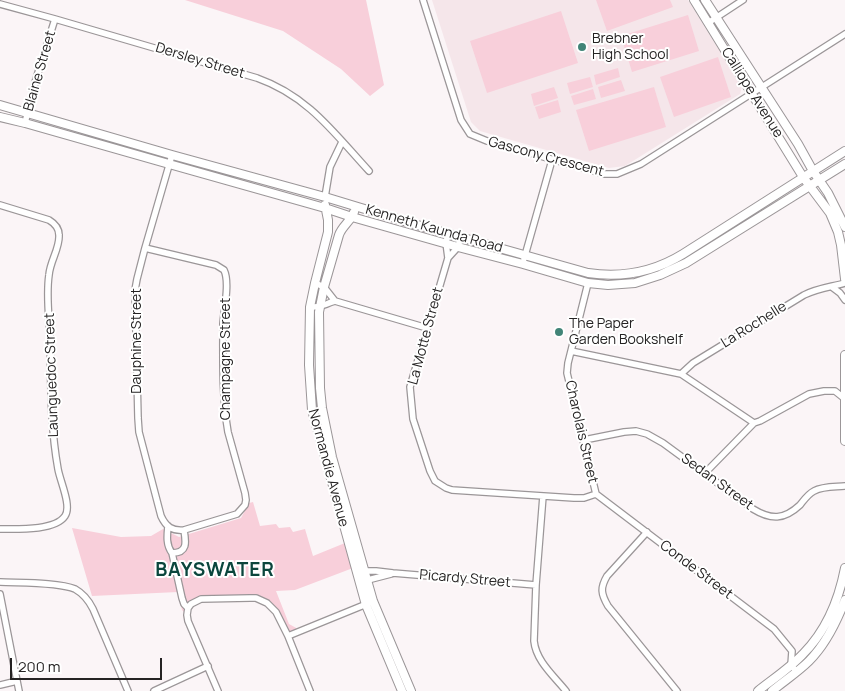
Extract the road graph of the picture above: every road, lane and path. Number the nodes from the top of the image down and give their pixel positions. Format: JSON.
{"nodes":[{"id":1,"x":424,"y":0,"type":"edge"},
{"id":2,"x":694,"y":0,"type":"edge"},
{"id":3,"x":705,"y":0,"type":"edge"},
{"id":4,"x":742,"y":0,"type":"edge"},
{"id":5,"x":0,"y":4,"type":"edge"},
{"id":6,"x":716,"y":17,"type":"junction"},
{"id":7,"x":55,"y":19,"type":"junction"},
{"id":8,"x":708,"y":22,"type":"junction"},
{"id":9,"x":845,"y":34,"type":"edge"},
{"id":10,"x":761,"y":87,"type":"junction"},
{"id":11,"x":752,"y":93,"type":"junction"},
{"id":12,"x":2,"y":106,"type":"edge"},
{"id":13,"x":27,"y":113,"type":"junction"},
{"id":14,"x":0,"y":118,"type":"edge"},
{"id":15,"x":25,"y":123,"type":"junction"},
{"id":16,"x":342,"y":142,"type":"junction"},
{"id":17,"x":845,"y":151,"type":"edge"},
{"id":18,"x":172,"y":155,"type":"junction"},
{"id":19,"x":552,"y":160,"type":"junction"},
{"id":20,"x":169,"y":164,"type":"junction"},
{"id":21,"x":845,"y":164,"type":"edge"},
{"id":22,"x":369,"y":171,"type":"dead end"},
{"id":23,"x":813,"y":171,"type":"junction"},
{"id":24,"x":803,"y":177,"type":"junction"},
{"id":25,"x":820,"y":180,"type":"junction"},
{"id":26,"x":810,"y":186,"type":"junction"},
{"id":27,"x":325,"y":197,"type":"junction"},
{"id":28,"x":0,"y":205,"type":"edge"},
{"id":29,"x":356,"y":206,"type":"junction"},
{"id":30,"x":325,"y":208,"type":"junction"},
{"id":31,"x":352,"y":217,"type":"junction"},
{"id":32,"x":414,"y":224,"type":"junction"},
{"id":33,"x":845,"y":227,"type":"edge"},
{"id":34,"x":448,"y":233,"type":"junction"},
{"id":35,"x":412,"y":234,"type":"junction"},
{"id":36,"x":461,"y":236,"type":"junction"},
{"id":37,"x":707,"y":239,"type":"junction"},
{"id":38,"x":446,"y":244,"type":"junction"},
{"id":39,"x":712,"y":246,"type":"junction"},
{"id":40,"x":458,"y":247,"type":"junction"},
{"id":41,"x":145,"y":248,"type":"junction"},
{"id":42,"x":525,"y":254,"type":"junction"},
{"id":43,"x":448,"y":258,"type":"junction"},
{"id":44,"x":523,"y":264,"type":"junction"},
{"id":45,"x":845,"y":279,"type":"edge"},
{"id":46,"x":588,"y":282,"type":"junction"},
{"id":47,"x":845,"y":282,"type":"edge"},
{"id":48,"x":315,"y":283,"type":"junction"},
{"id":49,"x":832,"y":286,"type":"junction"},
{"id":50,"x":324,"y":287,"type":"junction"},
{"id":51,"x":845,"y":300,"type":"edge"},
{"id":52,"x":335,"y":301,"type":"junction"},
{"id":53,"x":310,"y":307,"type":"junction"},
{"id":54,"x":319,"y":308,"type":"junction"},
{"id":55,"x":427,"y":328,"type":"junction"},
{"id":56,"x":571,"y":351,"type":"junction"},
{"id":57,"x":845,"y":356,"type":"edge"},
{"id":58,"x":681,"y":374,"type":"junction"},
{"id":59,"x":845,"y":382,"type":"edge"},
{"id":60,"x":320,"y":388,"type":"junction"},
{"id":61,"x":310,"y":389,"type":"junction"},
{"id":62,"x":835,"y":391,"type":"junction"},
{"id":63,"x":845,"y":399,"type":"edge"},
{"id":64,"x":754,"y":423,"type":"junction"},
{"id":65,"x":584,"y":440,"type":"junction"},
{"id":66,"x":845,"y":441,"type":"edge"},
{"id":67,"x":705,"y":473,"type":"junction"},
{"id":68,"x":845,"y":486,"type":"edge"},
{"id":69,"x":596,"y":494,"type":"junction"},
{"id":70,"x":544,"y":496,"type":"junction"},
{"id":71,"x":168,"y":526,"type":"junction"},
{"id":72,"x":0,"y":528,"type":"edge"},
{"id":73,"x":184,"y":530,"type":"junction"},
{"id":74,"x":647,"y":532,"type":"junction"},
{"id":75,"x":172,"y":553,"type":"junction"},
{"id":76,"x":845,"y":568,"type":"edge"},
{"id":77,"x":360,"y":571,"type":"junction"},
{"id":78,"x":393,"y":573,"type":"junction"},
{"id":79,"x":363,"y":581,"type":"junction"},
{"id":80,"x":0,"y":582,"type":"edge"},
{"id":81,"x":536,"y":585,"type":"junction"},
{"id":82,"x":0,"y":594,"type":"edge"},
{"id":83,"x":845,"y":600,"type":"edge"},
{"id":84,"x":369,"y":603,"type":"junction"},
{"id":85,"x":189,"y":606,"type":"junction"},
{"id":86,"x":288,"y":636,"type":"junction"},
{"id":87,"x":792,"y":651,"type":"junction"},
{"id":88,"x":806,"y":657,"type":"junction"},
{"id":89,"x":208,"y":666,"type":"junction"},
{"id":90,"x":794,"y":668,"type":"junction"},
{"id":91,"x":17,"y":681,"type":"junction"},
{"id":92,"x":0,"y":685,"type":"edge"},
{"id":93,"x":19,"y":691,"type":"edge"},
{"id":94,"x":128,"y":691,"type":"edge"},
{"id":95,"x":154,"y":691,"type":"edge"},
{"id":96,"x":218,"y":691,"type":"edge"},
{"id":97,"x":310,"y":691,"type":"edge"},
{"id":98,"x":402,"y":691,"type":"edge"},
{"id":99,"x":411,"y":691,"type":"edge"},
{"id":100,"x":566,"y":691,"type":"edge"},
{"id":101,"x":677,"y":691,"type":"edge"},
{"id":102,"x":758,"y":691,"type":"edge"},
{"id":103,"x":772,"y":691,"type":"edge"}],
"edges":[{"from":1,"to":19,"type":"street","name":"Gascony Crescent"},
{"from":2,"to":8,"type":"street","name":"Calliope Avenue"},
{"from":3,"to":6,"type":"street","name":"Calliope Avenue"},
{"from":4,"to":6,"type":"street"},
{"from":5,"to":7,"type":"street","name":"Dersley Street"},
{"from":6,"to":8,"type":"street"},
{"from":6,"to":10,"type":"street","name":"Calliope Avenue"},
{"from":7,"to":13,"type":"street","name":"Blaine Street"},
{"from":7,"to":16,"type":"street","name":"Dersley Street"},
{"from":8,"to":11,"type":"street","name":"Calliope Avenue"},
{"from":9,"to":10,"type":"street","name":"Gascony Crescent"},
{"from":10,"to":11,"type":"street","name":"Gascony Crescent"},
{"from":10,"to":23,"type":"street","name":"Calliope Avenue"},
{"from":11,"to":19,"type":"street","name":"Gascony Crescent"},
{"from":11,"to":24,"type":"street","name":"Calliope Avenue"},
{"from":12,"to":13,"type":"street","name":"Kenneth Kaunda Road"},
{"from":12,"to":14,"type":"street"},
{"from":13,"to":15,"type":"street","name":"Blaine Street"},
{"from":13,"to":18,"type":"street","name":"Kenneth Kaunda Road"},
{"from":14,"to":15,"type":"street","name":"Kenneth Kaunda Road"},
{"from":15,"to":20,"type":"street","name":"Kenneth Kaunda Road"},
{"from":16,"to":22,"type":"street","name":"Dersley Street"},
{"from":16,"to":27,"type":"street"},
{"from":17,"to":23,"type":"street","name":"Kenneth Kaunda Road"},
{"from":18,"to":20,"type":"street","name":"Dauphine Street"},
{"from":18,"to":27,"type":"street","name":"Kenneth Kaunda Road"},
{"from":19,"to":42,"type":"street"},
{"from":20,"to":30,"type":"street","name":"Kenneth Kaunda Road"},
{"from":20,"to":41,"type":"street","name":"Dauphine Street"},
{"from":21,"to":25,"type":"street","name":"Kenneth Kaunda Road"},
{"from":23,"to":24,"type":"street","name":"Kenneth Kaunda Road"},
{"from":23,"to":25,"type":"street","name":"Calliope Avenue"},
{"from":24,"to":26,"type":"street","name":"Calliope Avenue"},
{"from":24,"to":37,"type":"street","name":"Kenneth Kaunda Road"},
{"from":25,"to":26,"type":"street","name":"Kenneth Kaunda Road"},
{"from":25,"to":33,"type":"street","name":"Calliope Avenue"},
{"from":26,"to":39,"type":"street","name":"Kenneth Kaunda Road"},
{"from":26,"to":45,"type":"street","name":"Calliope Avenue"},
{"from":27,"to":29,"type":"street","name":"Kenneth Kaunda Road"},
{"from":27,"to":30,"type":"street","name":"Normandie Avenue"},
{"from":28,"to":72,"type":"street","name":"Launguedoc Street"},
{"from":29,"to":31,"type":"street","name":"Normandie Avenue"},
{"from":29,"to":32,"type":"street","name":"Kenneth Kaunda Road"},
{"from":30,"to":31,"type":"street","name":"Kenneth Kaunda Road"},
{"from":30,"to":48,"type":"street","name":"Normandie Avenue"},
{"from":31,"to":35,"type":"street","name":"Kenneth Kaunda Road"},
{"from":31,"to":50,"type":"street","name":"Normandie Avenue"},
{"from":32,"to":34,"type":"street","name":"Kenneth Kaunda Road"},
{"from":32,"to":35,"type":"street"},
{"from":34,"to":36,"type":"street","name":"Kenneth Kaunda Road"},
{"from":34,"to":38,"type":"street","name":"La Motte Street"},
{"from":35,"to":38,"type":"street","name":"Kenneth Kaunda Road"},
{"from":36,"to":40,"type":"street","name":"La Motte Street"},
{"from":36,"to":42,"type":"street","name":"Kenneth Kaunda Road"},
{"from":37,"to":39,"type":"street"},
{"from":37,"to":42,"type":"street","name":"Kenneth Kaunda Road"},
{"from":38,"to":40,"type":"street","name":"Kenneth Kaunda Road"},
{"from":38,"to":43,"type":"street","name":"La Motte Street"},
{"from":39,"to":46,"type":"street","name":"Kenneth Kaunda Road"},
{"from":40,"to":43,"type":"street","name":"La Motte Street"},
{"from":40,"to":44,"type":"street","name":"Kenneth Kaunda Road"},
{"from":41,"to":71,"type":"street","name":"Dauphine Street"},
{"from":41,"to":73,"type":"street","name":"Champagne Street"},
{"from":42,"to":44,"type":"street"},
{"from":43,"to":55,"type":"street","name":"La Motte Street"},
{"from":44,"to":46,"type":"street","name":"Kenneth Kaunda Road"},
{"from":46,"to":56,"type":"street","name":"Charolais Street"},
{"from":47,"to":49,"type":"street","name":"La Rochelle"},
{"from":48,"to":50,"type":"street"},
{"from":48,"to":53,"type":"street","name":"Normandie Avenue"},
{"from":49,"to":51,"type":"street"},
{"from":49,"to":58,"type":"street","name":"La Rochelle"},
{"from":50,"to":52,"type":"street"},
{"from":50,"to":54,"type":"street","name":"Normandie Avenue"},
{"from":52,"to":54,"type":"street"},
{"from":52,"to":55,"type":"street"},
{"from":53,"to":54,"type":"street"},
{"from":53,"to":61,"type":"street","name":"Normandie Avenue"},
{"from":54,"to":60,"type":"street","name":"Normandie Avenue"},
{"from":55,"to":70,"type":"street","name":"La Motte Street"},
{"from":56,"to":58,"type":"street"},
{"from":56,"to":65,"type":"street","name":"Charolais Street"},
{"from":57,"to":59,"type":"street"},
{"from":58,"to":64,"type":"street"},
{"from":59,"to":62,"type":"street"},
{"from":59,"to":63,"type":"street"},
{"from":60,"to":61,"type":"street"},
{"from":60,"to":77,"type":"street","name":"Normandie Avenue"},
{"from":61,"to":77,"type":"street","name":"Normandie Avenue"},
{"from":62,"to":63,"type":"street"},
{"from":62,"to":64,"type":"street"},
{"from":63,"to":66,"type":"street"},
{"from":64,"to":67,"type":"street"},
{"from":65,"to":67,"type":"street","name":"Sedan Street"},
{"from":65,"to":69,"type":"street","name":"Charolais Street"},
{"from":67,"to":68,"type":"street","name":"Sedan Street"},
{"from":69,"to":70,"type":"street","name":"La Motte Street"},
{"from":69,"to":74,"type":"street","name":"Conde Street"},
{"from":70,"to":81,"type":"street"},
{"from":71,"to":73,"type":"street","name":"Champagne Street"},
{"from":71,"to":75,"type":"street","name":"Dauphine Street"},
{"from":73,"to":75,"type":"street"},
{"from":74,"to":87,"type":"street","name":"Conde Street"},
{"from":74,"to":101,"type":"street"},
{"from":75,"to":85,"type":"street","name":"Dauphine Street"},
{"from":76,"to":88,"type":"street"},
{"from":77,"to":78,"type":"street","name":"Picardy Street"},
{"from":77,"to":79,"type":"street","name":"Normandie Avenue"},
{"from":78,"to":79,"type":"street","name":"Picardy Street"},
{"from":78,"to":81,"type":"street","name":"Picardy Street"},
{"from":79,"to":84,"type":"street","name":"Normandie Avenue"},
{"from":80,"to":94,"type":"street"},
{"from":81,"to":100,"type":"street"},
{"from":82,"to":91,"type":"street"},
{"from":83,"to":88,"type":"street"},
{"from":84,"to":86,"type":"street"},
{"from":84,"to":98,"type":"street","name":"Normandie Avenue"},
{"from":84,"to":99,"type":"street","name":"Normandie Avenue"},
{"from":85,"to":86,"type":"street"},
{"from":85,"to":89,"type":"street","name":"Dauphine Street"},
{"from":86,"to":97,"type":"street"},
{"from":87,"to":88,"type":"street"},
{"from":87,"to":90,"type":"street"},
{"from":88,"to":90,"type":"street"},
{"from":89,"to":95,"type":"street"},
{"from":89,"to":96,"type":"street","name":"Dauphine Street"},
{"from":90,"to":102,"type":"street"},
{"from":90,"to":103,"type":"street"},
{"from":91,"to":92,"type":"street"},
{"from":91,"to":93,"type":"street"}]}
